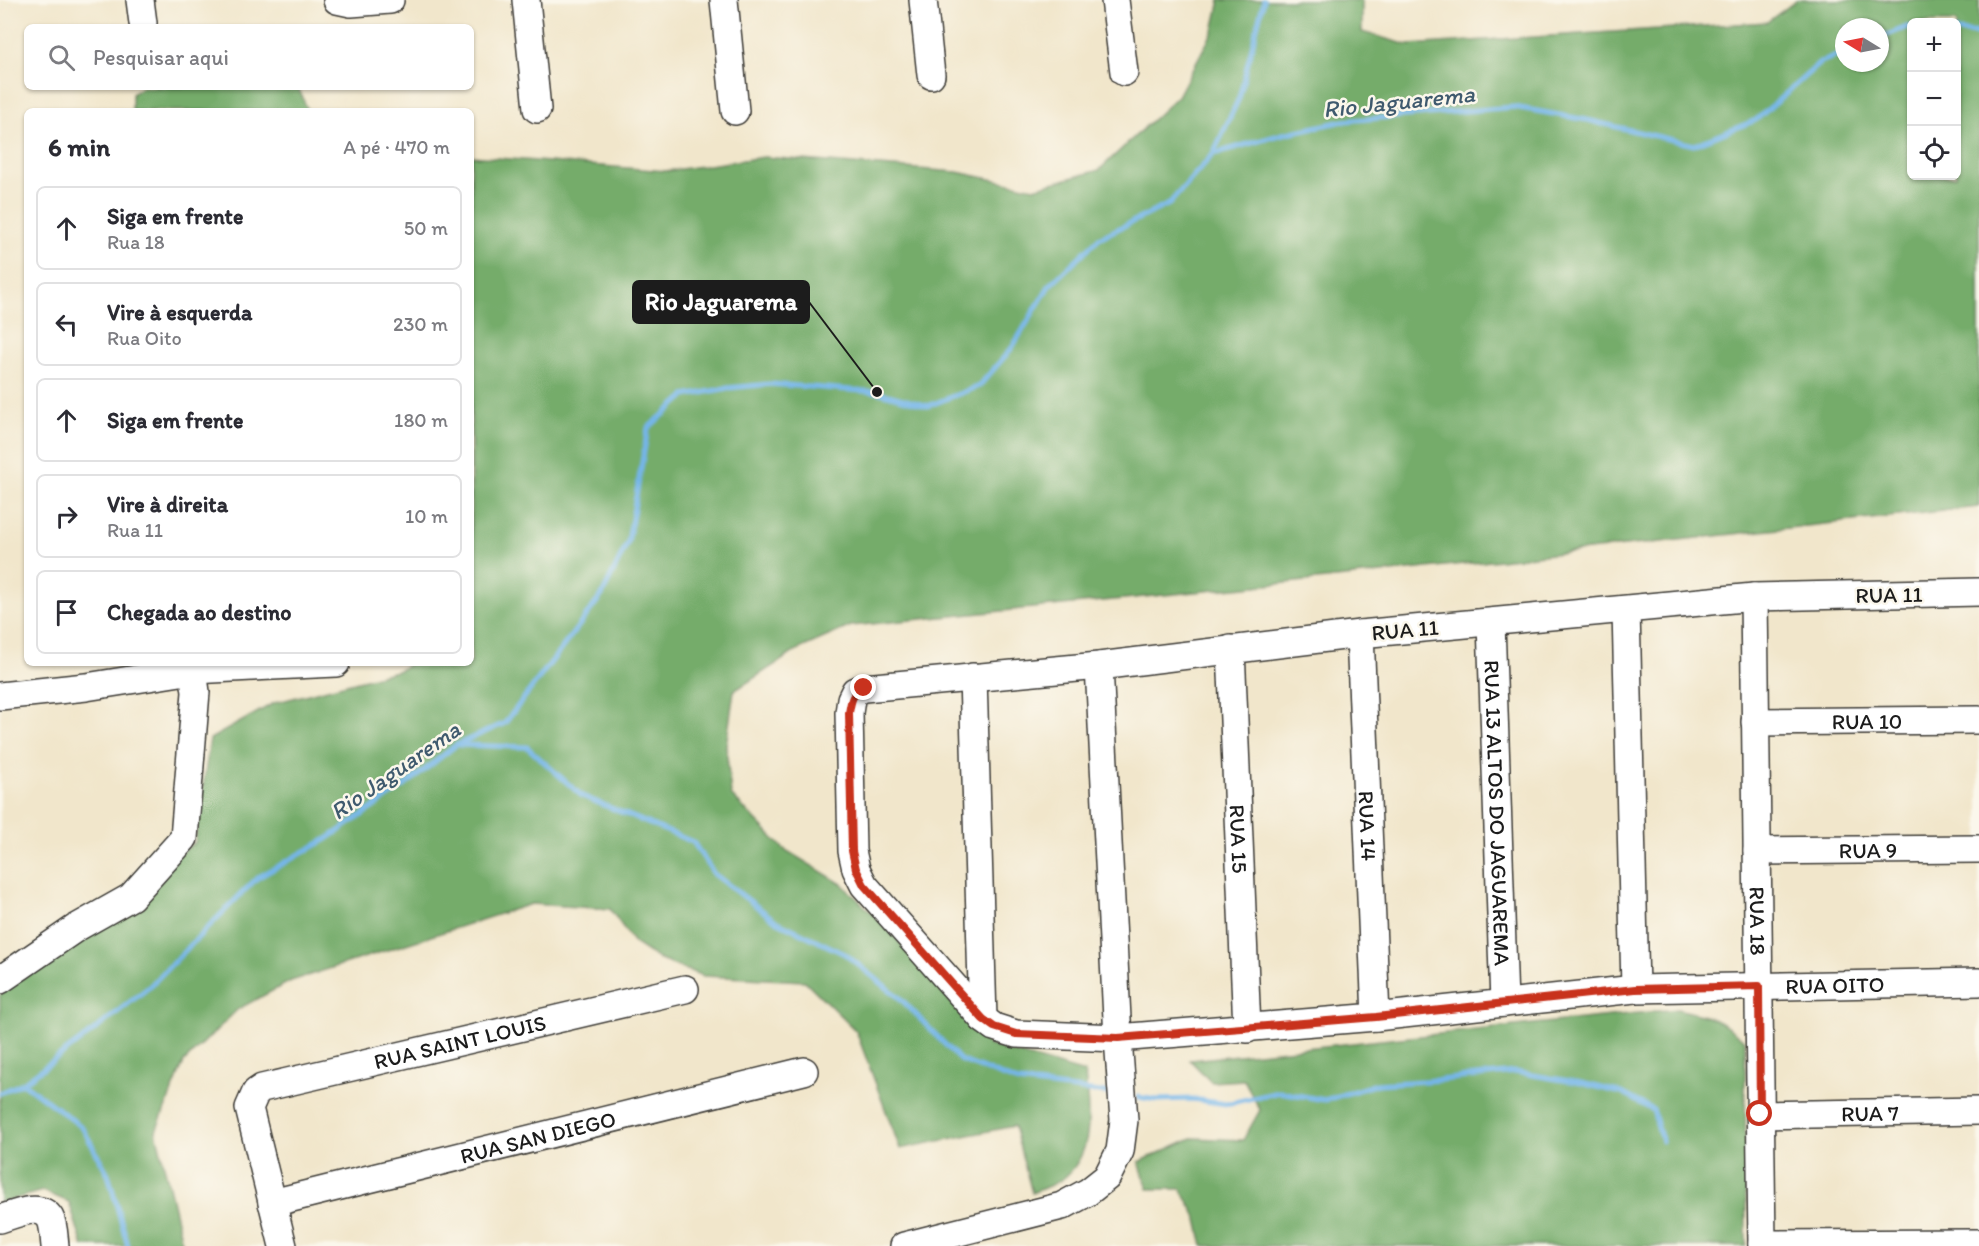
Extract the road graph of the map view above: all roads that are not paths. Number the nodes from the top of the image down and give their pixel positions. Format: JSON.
{"nodes":[{"id":1,"x":337,"y":0,"type":"edge"},
{"id":2,"x":390,"y":0,"type":"edge"},
{"id":3,"x":526,"y":0,"type":"edge"},
{"id":4,"x":724,"y":0,"type":"edge"},
{"id":5,"x":923,"y":0,"type":"edge"},
{"id":6,"x":1115,"y":0,"type":"edge"},
{"id":7,"x":1124,"y":72,"type":"dead end"},
{"id":8,"x":931,"y":75,"type":"dead end"},
{"id":9,"x":537,"y":109,"type":"dead end"},
{"id":10,"x":735,"y":111,"type":"dead end"},
{"id":11,"x":1979,"y":592,"type":"edge"},
{"id":12,"x":1754,"y":597,"type":"junction"},
{"id":13,"x":1626,"y":610,"type":"junction"},
{"id":14,"x":1491,"y":622,"type":"junction"},
{"id":15,"x":1360,"y":634,"type":"junction"},
{"id":16,"x":1231,"y":649,"type":"junction"},
{"id":17,"x":300,"y":666,"type":"edge"},
{"id":18,"x":1099,"y":666,"type":"junction"},
{"id":19,"x":194,"y":675,"type":"edge"},
{"id":20,"x":974,"y":677,"type":"junction"},
{"id":21,"x":1,"y":698,"type":"edge"},
{"id":22,"x":1979,"y":720,"type":"edge"},
{"id":23,"x":1755,"y":722,"type":"junction"},
{"id":24,"x":1979,"y":849,"type":"edge"},
{"id":25,"x":1757,"y":851,"type":"junction"},
{"id":26,"x":0,"y":980,"type":"edge"},
{"id":27,"x":1979,"y":982,"type":"edge"},
{"id":28,"x":1759,"y":986,"type":"junction"},
{"id":29,"x":685,"y":989,"type":"dead end"},
{"id":30,"x":1635,"y":989,"type":"junction"},
{"id":31,"x":1504,"y":1003,"type":"junction"},
{"id":32,"x":1376,"y":1017,"type":"junction"},
{"id":33,"x":983,"y":1019,"type":"junction"},
{"id":34,"x":1247,"y":1029,"type":"junction"},
{"id":35,"x":1118,"y":1038,"type":"junction"},
{"id":36,"x":804,"y":1071,"type":"dead end"},
{"id":37,"x":1979,"y":1111,"type":"edge"},
{"id":38,"x":1760,"y":1114,"type":"junction"},
{"id":39,"x":272,"y":1203,"type":"junction"},
{"id":40,"x":0,"y":1219,"type":"edge"},
{"id":41,"x":1979,"y":1243,"type":"edge"},
{"id":42,"x":1762,"y":1245,"type":"edge"},
{"id":43,"x":55,"y":1246,"type":"edge"},
{"id":44,"x":283,"y":1246,"type":"edge"},
{"id":45,"x":904,"y":1246,"type":"edge"}],
"edges":[{"from":1,"to":2,"type":"street"},
{"from":3,"to":9,"type":"street"},
{"from":4,"to":10,"type":"street"},
{"from":5,"to":8,"type":"street"},
{"from":6,"to":7,"type":"street"},
{"from":11,"to":12,"type":"street","name":"RUA 11"},
{"from":12,"to":13,"type":"street","name":"RUA 11"},
{"from":12,"to":23,"type":"street","name":"RUA 18"},
{"from":13,"to":14,"type":"street","name":"RUA 11"},
{"from":13,"to":30,"type":"street"},
{"from":14,"to":15,"type":"street","name":"RUA 11"},
{"from":14,"to":31,"type":"street","name":"RUA 13 ALTOS DO JAGUAREMA"},
{"from":15,"to":16,"type":"street","name":"RUA 11"},
{"from":15,"to":32,"type":"street","name":"RUA 14"},
{"from":16,"to":18,"type":"street","name":"RUA 11"},
{"from":16,"to":34,"type":"street","name":"RUA 15"},
{"from":17,"to":19,"type":"street"},
{"from":18,"to":20,"type":"street","name":"RUA 11"},
{"from":18,"to":35,"type":"street"},
{"from":19,"to":21,"type":"street"},
{"from":19,"to":26,"type":"street"},
{"from":20,"to":33,"type":"street"},
{"from":20,"to":33,"type":"street","name":"RUA 11"},
{"from":22,"to":23,"type":"street","name":"RUA 10"},
{"from":23,"to":25,"type":"street","name":"RUA 18"},
{"from":24,"to":25,"type":"street","name":"RUA 9"},
{"from":25,"to":28,"type":"street","name":"RUA 18"},
{"from":27,"to":28,"type":"street","name":"RUA OITO"},
{"from":28,"to":30,"type":"street","name":"RUA OITO"},
{"from":28,"to":38,"type":"street","name":"RUA 18"},
{"from":29,"to":39,"type":"street","name":"RUA SAINT LOUIS"},
{"from":30,"to":31,"type":"street","name":"RUA OITO"},
{"from":31,"to":32,"type":"street","name":"RUA OITO"},
{"from":32,"to":34,"type":"street","name":"RUA OITO"},
{"from":33,"to":35,"type":"street","name":"RUA OITO"},
{"from":34,"to":35,"type":"street","name":"RUA OITO"},
{"from":35,"to":45,"type":"street"},
{"from":36,"to":39,"type":"street","name":"RUA SAN DIEGO"},
{"from":37,"to":38,"type":"street","name":"RUA 7"},
{"from":38,"to":42,"type":"street","name":"RUA 18"},
{"from":39,"to":44,"type":"street"},
{"from":40,"to":43,"type":"street"},
{"from":41,"to":42,"type":"street"}]}
